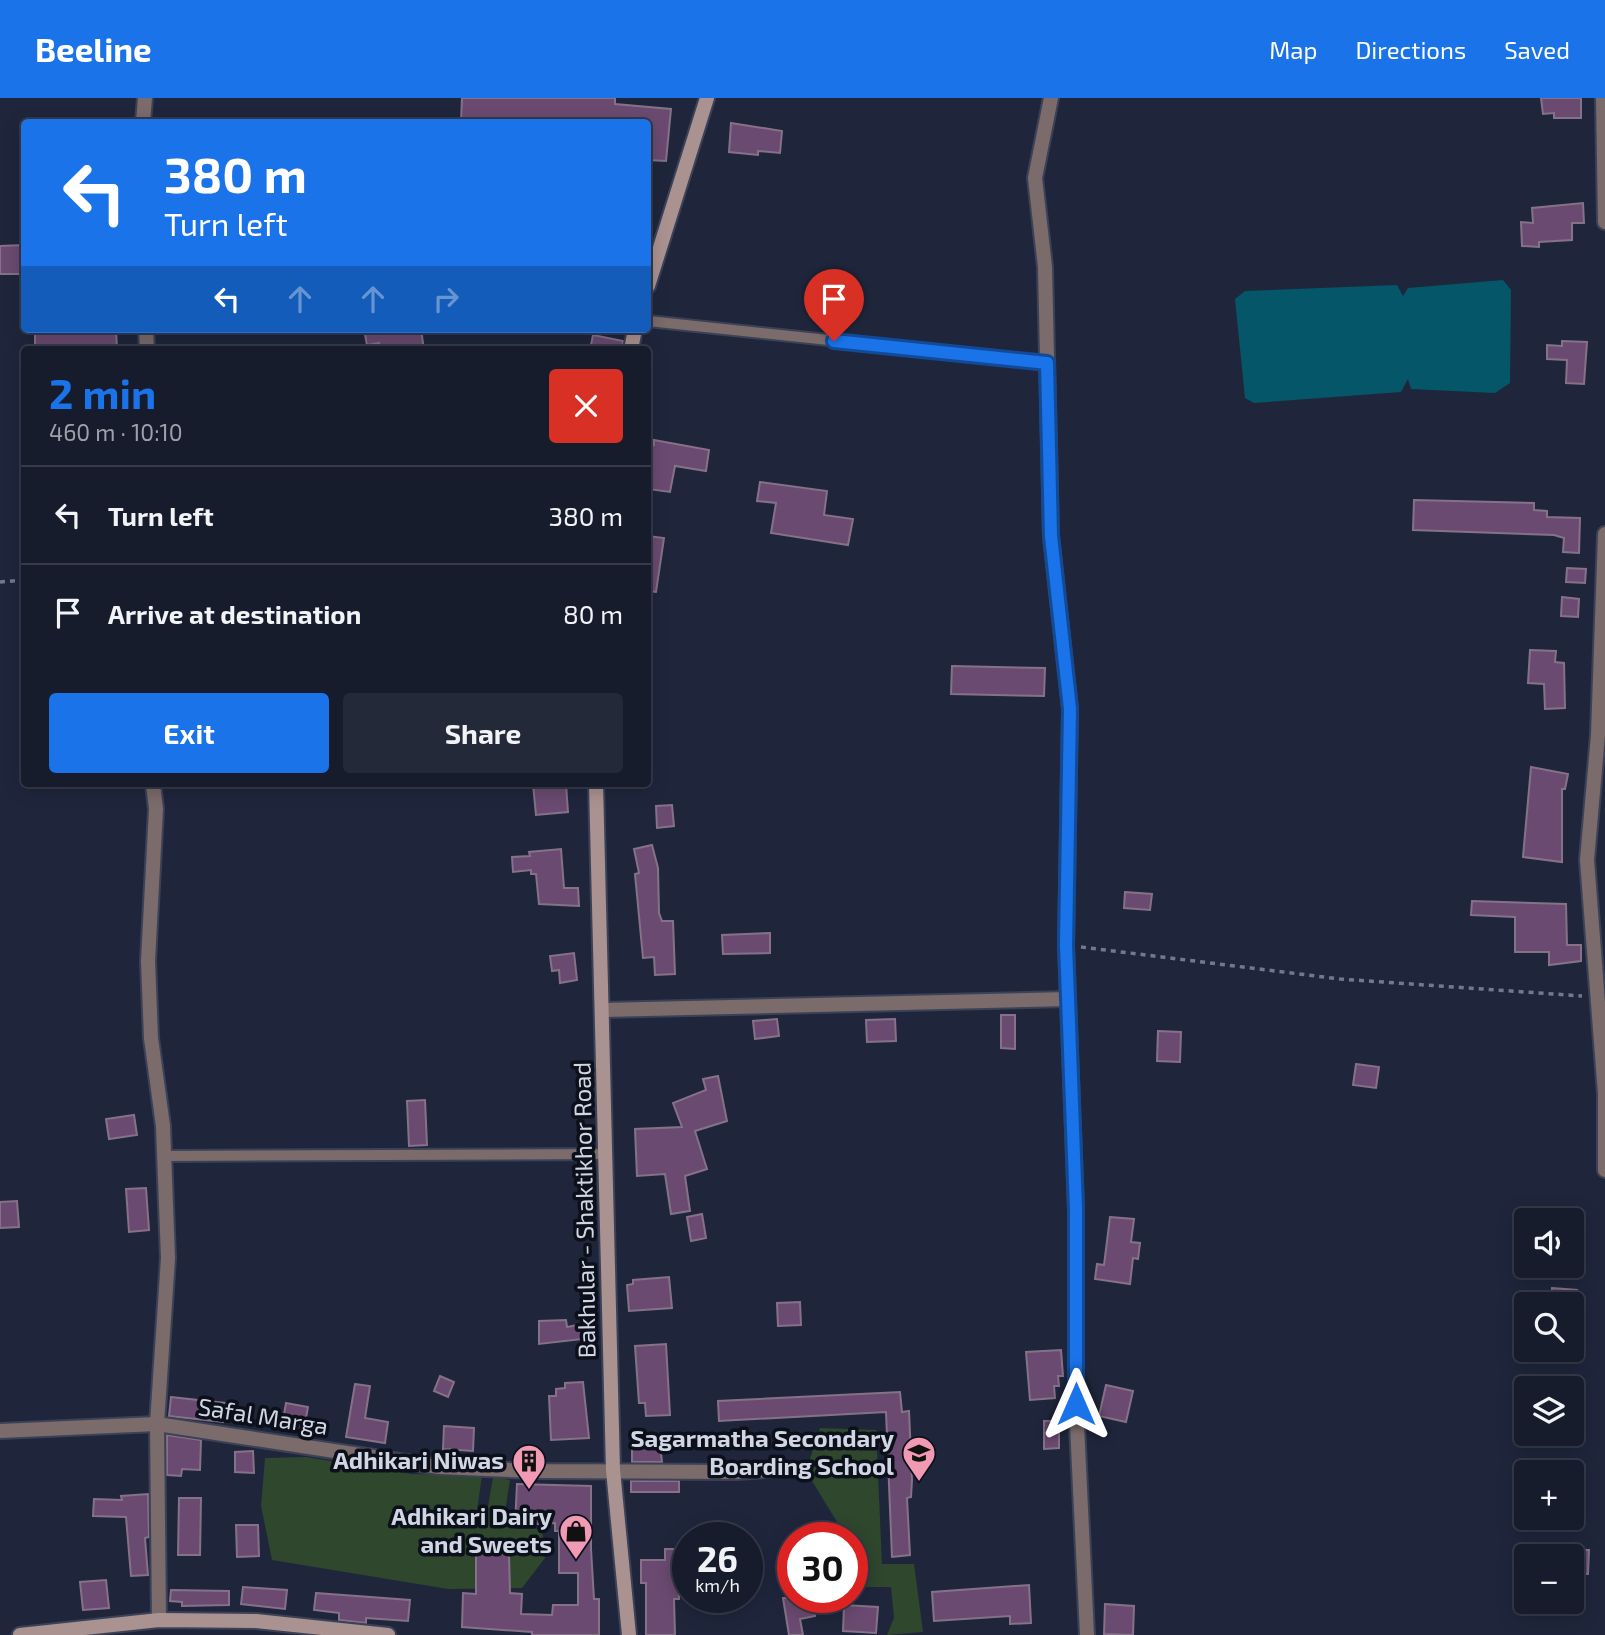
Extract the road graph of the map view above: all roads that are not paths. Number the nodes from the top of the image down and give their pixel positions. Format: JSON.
{"nodes":[{"id":1,"x":145,"y":98,"type":"edge"},
{"id":2,"x":708,"y":98,"type":"edge"},
{"id":3,"x":1051,"y":98,"type":"edge"},
{"id":4,"x":1603,"y":98,"type":"edge"},
{"id":5,"x":143,"y":119,"type":"edge"},
{"id":6,"x":1605,"y":222,"type":"edge"},
{"id":7,"x":651,"y":277,"type":"edge"},
{"id":8,"x":651,"y":321,"type":"edge"},
{"id":9,"x":1047,"y":363,"type":"junction"},
{"id":10,"x":1605,"y":534,"type":"edge"},
{"id":11,"x":153,"y":787,"type":"edge"},
{"id":12,"x":596,"y":787,"type":"edge"},
{"id":13,"x":1068,"y":999,"type":"junction"},
{"id":14,"x":603,"y":1010,"type":"junction"},
{"id":15,"x":607,"y":1154,"type":"junction"},
{"id":16,"x":164,"y":1156,"type":"junction"},
{"id":17,"x":1605,"y":1170,"type":"edge"},
{"id":18,"x":158,"y":1424,"type":"junction"},
{"id":19,"x":0,"y":1431,"type":"edge"},
{"id":20,"x":782,"y":1469,"type":"dead end"},
{"id":21,"x":613,"y":1470,"type":"junction"},
{"id":22,"x":159,"y":1620,"type":"junction"},
{"id":23,"x":140,"y":1628,"type":"edge"},
{"id":24,"x":20,"y":1635,"type":"edge"},
{"id":25,"x":388,"y":1635,"type":"edge"},
{"id":26,"x":629,"y":1635,"type":"edge"},
{"id":27,"x":1087,"y":1635,"type":"edge"}],
"edges":[{"from":1,"to":5,"type":"street"},
{"from":2,"to":7,"type":"street"},
{"from":3,"to":9,"type":"street"},
{"from":4,"to":6,"type":"street"},
{"from":8,"to":9,"type":"lane"},
{"from":9,"to":13,"type":"street"},
{"from":10,"to":17,"type":"street"},
{"from":11,"to":16,"type":"street"},
{"from":12,"to":14,"type":"street","name":"Bakhular - Shaktikhor Road"},
{"from":13,"to":14,"type":"street"},
{"from":13,"to":27,"type":"street"},
{"from":14,"to":15,"type":"street","name":"Bakhular - Shaktikhor Road"},
{"from":15,"to":16,"type":"lane"},
{"from":15,"to":21,"type":"street","name":"Bakhular - Shaktikhor Road"},
{"from":16,"to":18,"type":"street"},
{"from":18,"to":19,"type":"street","name":"Safal Marga"},
{"from":18,"to":21,"type":"street","name":"Safal Marga"},
{"from":18,"to":22,"type":"street"},
{"from":20,"to":21,"type":"street","name":"Safal Marga"},
{"from":21,"to":26,"type":"street","name":"Bakhular - Shaktikhor Road"},
{"from":22,"to":23,"type":"street"},
{"from":22,"to":25,"type":"street"},
{"from":23,"to":24,"type":"street"}]}
